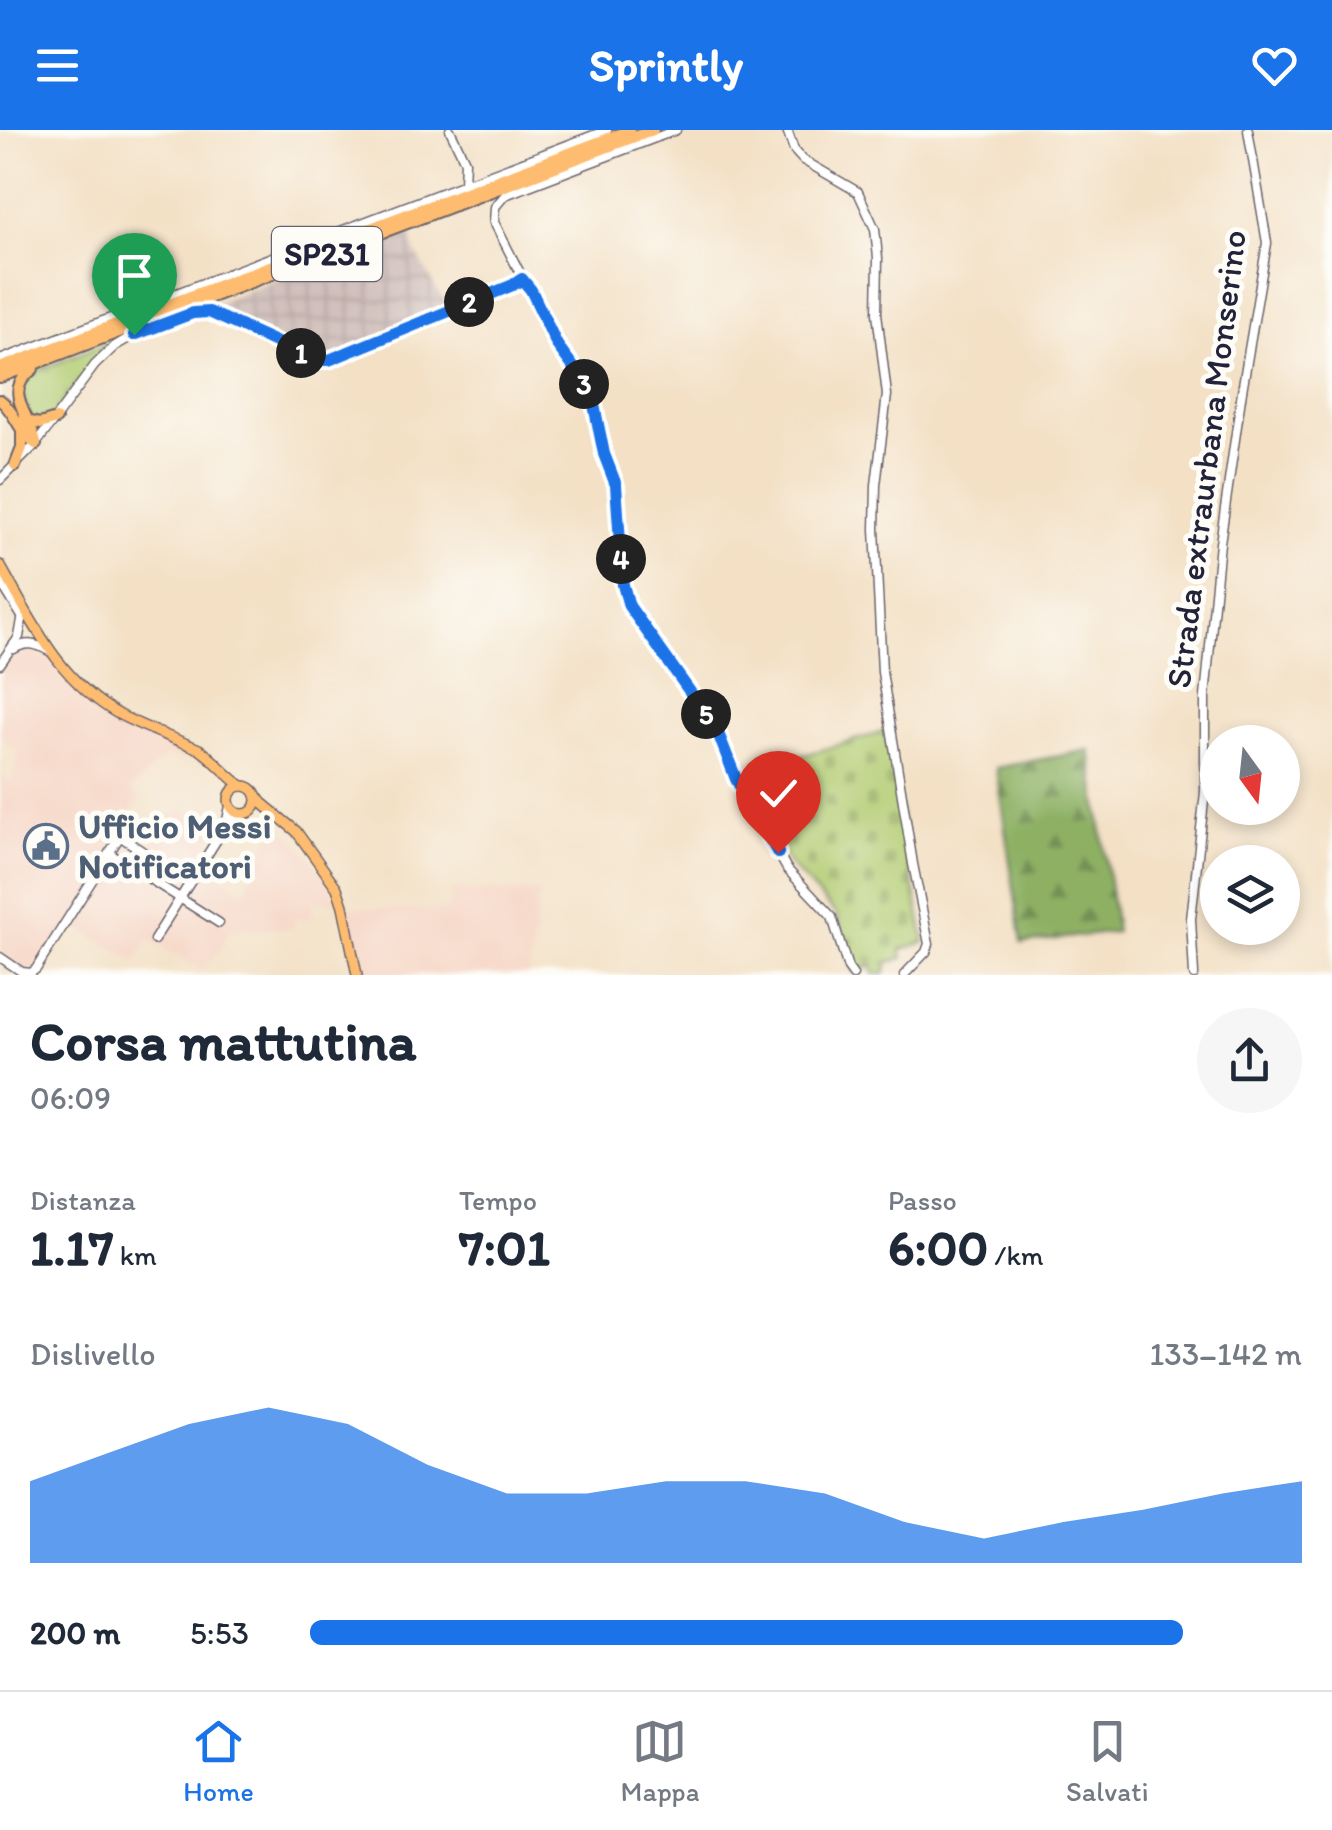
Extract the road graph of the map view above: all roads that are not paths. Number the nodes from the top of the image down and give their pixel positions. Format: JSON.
{"nodes":[{"id":1,"x":450,"y":130,"type":"edge"},
{"id":2,"x":607,"y":130,"type":"edge"},
{"id":3,"x":630,"y":130,"type":"edge"},
{"id":4,"x":653,"y":130,"type":"edge"},
{"id":5,"x":676,"y":130,"type":"edge"},
{"id":6,"x":787,"y":130,"type":"edge"},
{"id":7,"x":1248,"y":130,"type":"edge"},
{"id":8,"x":465,"y":161,"type":"junction"},
{"id":9,"x":482,"y":177,"type":"junction"},
{"id":10,"x":464,"y":184,"type":"junction"},
{"id":11,"x":522,"y":279,"type":"junction"},
{"id":12,"x":96,"y":341,"type":"junction"},
{"id":13,"x":0,"y":360,"type":"edge"},
{"id":14,"x":0,"y":368,"type":"edge"},
{"id":15,"x":0,"y":377,"type":"edge"},
{"id":16,"x":0,"y":400,"type":"edge"},
{"id":17,"x":56,"y":419,"type":"junction"},
{"id":18,"x":23,"y":423,"type":"junction"},
{"id":19,"x":36,"y":444,"type":"junction"},
{"id":20,"x":15,"y":466,"type":"junction"},
{"id":21,"x":0,"y":480,"type":"edge"},
{"id":22,"x":0,"y":565,"type":"edge"},
{"id":23,"x":0,"y":581,"type":"edge"},
{"id":24,"x":24,"y":608,"type":"junction"},
{"id":25,"x":22,"y":620,"type":"junction"},
{"id":26,"x":36,"y":629,"type":"junction"},
{"id":27,"x":21,"y":640,"type":"junction"},
{"id":28,"x":49,"y":651,"type":"junction"},
{"id":29,"x":0,"y":664,"type":"edge"},
{"id":30,"x":226,"y":775,"type":"junction"},
{"id":31,"x":242,"y":786,"type":"junction"},
{"id":32,"x":231,"y":793,"type":"junction"},
{"id":33,"x":256,"y":795,"type":"junction"},
{"id":34,"x":230,"y":806,"type":"junction"},
{"id":35,"x":271,"y":810,"type":"junction"},
{"id":36,"x":247,"y":812,"type":"junction"},
{"id":37,"x":93,"y":819,"type":"dead end"},
{"id":38,"x":226,"y":824,"type":"junction"},
{"id":39,"x":120,"y":836,"type":"junction"},
{"id":40,"x":109,"y":853,"type":"junction"},
{"id":41,"x":190,"y":882,"type":"junction"},
{"id":42,"x":180,"y":898,"type":"junction"},
{"id":43,"x":219,"y":924,"type":"dead end"},
{"id":44,"x":154,"y":940,"type":"dead end"},
{"id":45,"x":0,"y":957,"type":"edge"},
{"id":46,"x":357,"y":975,"type":"edge"},
{"id":47,"x":853,"y":975,"type":"edge"},
{"id":48,"x":904,"y":975,"type":"edge"},
{"id":49,"x":1194,"y":975,"type":"edge"}],
"edges":[{"from":1,"to":8,"type":"street"},
{"from":2,"to":9,"type":"street"},
{"from":3,"to":14,"type":"highway","number":"SP231"},
{"from":4,"to":12,"type":"highway","number":"SP231"},
{"from":5,"to":11,"type":"street"},
{"from":6,"to":48,"type":"street"},
{"from":7,"to":49,"type":"street","name":"Strada extraurbana Monserino"},
{"from":8,"to":9,"type":"street"},
{"from":8,"to":10,"type":"street"},
{"from":9,"to":10,"type":"street"},
{"from":10,"to":13,"type":"street"},
{"from":11,"to":17,"type":"street"},
{"from":11,"to":47,"type":"street"},
{"from":12,"to":15,"type":"highway","number":"SP231"},
{"from":12,"to":18,"type":"highway","number":"SP231"},
{"from":16,"to":18,"type":"highway"},
{"from":17,"to":18,"type":"highway"},
{"from":17,"to":19,"type":"street"},
{"from":18,"to":19,"type":"highway"},
{"from":18,"to":20,"type":"highway","number":"SP231"},
{"from":19,"to":20,"type":"street"},
{"from":20,"to":21,"type":"street"},
{"from":22,"to":24,"type":"main road"},
{"from":23,"to":25,"type":"street"},
{"from":24,"to":25,"type":"street"},
{"from":24,"to":26,"type":"main road"},
{"from":25,"to":27,"type":"street"},
{"from":26,"to":27,"type":"street"},
{"from":26,"to":28,"type":"main road"},
{"from":27,"to":28,"type":"street"},
{"from":27,"to":29,"type":"street"},
{"from":28,"to":30,"type":"main road"},
{"from":30,"to":31,"type":"main road"},
{"from":30,"to":32,"type":"main road"},
{"from":31,"to":32,"type":"main road"},
{"from":31,"to":33,"type":"main road"},
{"from":32,"to":34,"type":"main road"},
{"from":33,"to":35,"type":"main road"},
{"from":33,"to":36,"type":"main road"},
{"from":34,"to":36,"type":"main road"},
{"from":34,"to":38,"type":"street"},
{"from":35,"to":36,"type":"main road"},
{"from":35,"to":46,"type":"main road"},
{"from":36,"to":38,"type":"street"},
{"from":37,"to":39,"type":"street"},
{"from":38,"to":41,"type":"street"},
{"from":39,"to":40,"type":"street"},
{"from":39,"to":41,"type":"street"},
{"from":40,"to":42,"type":"street"},
{"from":40,"to":45,"type":"street"},
{"from":41,"to":42,"type":"street"},
{"from":42,"to":43,"type":"street"},
{"from":42,"to":44,"type":"street"}]}
